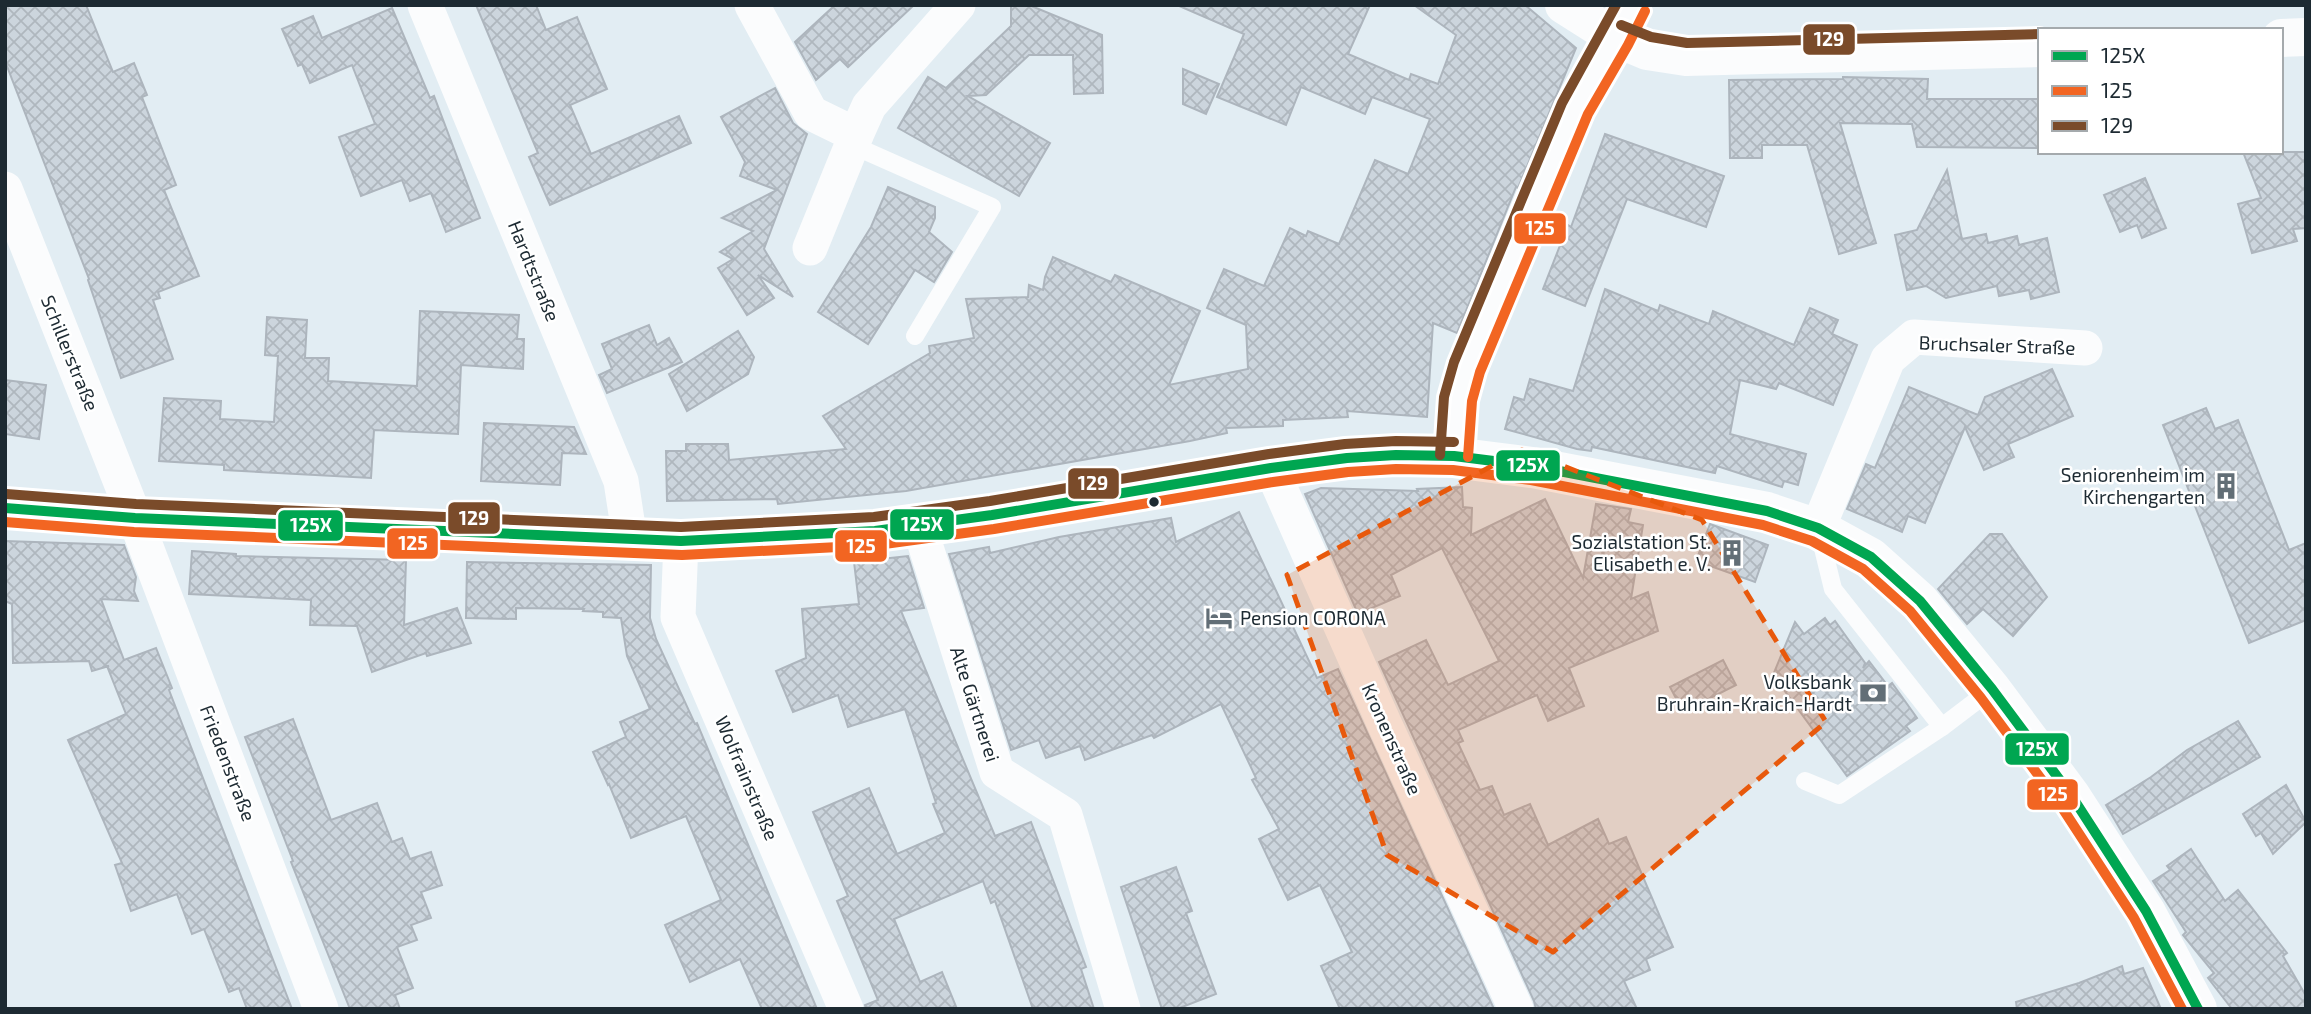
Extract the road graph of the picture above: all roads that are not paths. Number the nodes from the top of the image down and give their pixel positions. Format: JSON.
{"nodes":[{"id":1,"x":425,"y":5,"type":"edge"},
{"id":2,"x":752,"y":5,"type":"edge"},
{"id":3,"x":958,"y":5,"type":"edge"},
{"id":4,"x":1564,"y":5,"type":"edge"},
{"id":5,"x":1624,"y":22,"type":"edge"},
{"id":6,"x":2306,"y":37,"type":"edge"},
{"id":7,"x":2283,"y":38,"type":"edge"},
{"id":8,"x":2038,"y":48,"type":"edge"},
{"id":9,"x":854,"y":140,"type":"junction"},
{"id":10,"x":5,"y":189,"type":"edge"},
{"id":11,"x":810,"y":248,"type":"dead end"},
{"id":12,"x":915,"y":336,"type":"dead end"},
{"id":13,"x":2085,"y":348,"type":"dead end"},
{"id":14,"x":1454,"y":456,"type":"junction"},
{"id":15,"x":1271,"y":468,"type":"junction"},
{"id":16,"x":5,"y":508,"type":"edge"},
{"id":17,"x":135,"y":518,"type":"junction"},
{"id":18,"x":919,"y":525,"type":"junction"},
{"id":19,"x":1818,"y":528,"type":"junction"},
{"id":20,"x":630,"y":540,"type":"junction"},
{"id":21,"x":681,"y":541,"type":"junction"},
{"id":22,"x":1992,"y":690,"type":"junction"},
{"id":23,"x":1942,"y":727,"type":"junction"},
{"id":24,"x":1805,"y":781,"type":"dead end"},
{"id":25,"x":320,"y":1009,"type":"edge"},
{"id":26,"x":846,"y":1009,"type":"edge"},
{"id":27,"x":1123,"y":1009,"type":"edge"},
{"id":28,"x":1516,"y":1009,"type":"edge"},
{"id":29,"x":2198,"y":1009,"type":"edge"}],
"edges":[{"from":1,"to":20,"type":"street","name":"Hardtstraße"},
{"from":2,"to":9,"type":"street"},
{"from":3,"to":9,"type":"street"},
{"from":4,"to":5,"type":"street"},
{"from":5,"to":8,"type":"street"},
{"from":5,"to":14,"type":"street"},
{"from":6,"to":7,"type":"street"},
{"from":9,"to":11,"type":"street"},
{"from":9,"to":12,"type":"lane"},
{"from":10,"to":17,"type":"street","name":"Schillerstraße"},
{"from":13,"to":19,"type":"street","name":"Bruchsaler Straße"},
{"from":14,"to":15,"type":"street"},
{"from":14,"to":19,"type":"street"},
{"from":15,"to":18,"type":"street"},
{"from":15,"to":28,"type":"street","name":"Kronenstraße"},
{"from":16,"to":17,"type":"street"},
{"from":17,"to":20,"type":"street"},
{"from":17,"to":25,"type":"street","name":"Friedenstraße"},
{"from":18,"to":21,"type":"street"},
{"from":18,"to":27,"type":"street","name":"Alte Gärtnerei"},
{"from":19,"to":22,"type":"street"},
{"from":19,"to":23,"type":"lane"},
{"from":20,"to":21,"type":"street"},
{"from":21,"to":26,"type":"street","name":"Wolfrainstraße"},
{"from":22,"to":23,"type":"lane"},
{"from":22,"to":29,"type":"street"},
{"from":23,"to":24,"type":"lane"}]}
